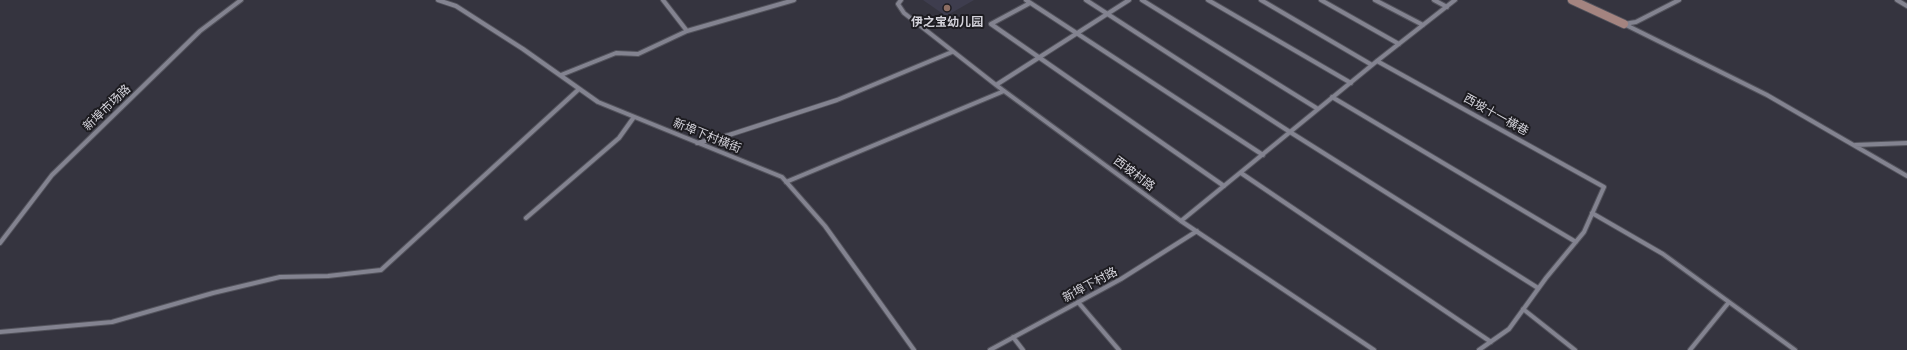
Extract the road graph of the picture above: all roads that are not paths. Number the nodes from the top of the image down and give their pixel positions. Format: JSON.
{"nodes":[{"id":1,"x":241,"y":0,"type":"edge"},
{"id":2,"x":438,"y":0,"type":"edge"},
{"id":3,"x":662,"y":0,"type":"edge"},
{"id":4,"x":794,"y":0,"type":"edge"},
{"id":5,"x":893,"y":0,"type":"edge"},
{"id":6,"x":901,"y":0,"type":"edge"},
{"id":7,"x":1026,"y":0,"type":"edge"},
{"id":8,"x":1086,"y":0,"type":"edge"},
{"id":9,"x":1129,"y":0,"type":"edge"},
{"id":10,"x":1142,"y":0,"type":"edge"},
{"id":11,"x":1208,"y":0,"type":"edge"},
{"id":12,"x":1261,"y":0,"type":"edge"},
{"id":13,"x":1321,"y":0,"type":"edge"},
{"id":14,"x":1376,"y":0,"type":"edge"},
{"id":15,"x":1434,"y":0,"type":"edge"},
{"id":16,"x":1455,"y":0,"type":"edge"},
{"id":17,"x":1572,"y":0,"type":"edge"},
{"id":18,"x":1679,"y":0,"type":"edge"},
{"id":19,"x":1898,"y":0,"type":"edge"},
{"id":20,"x":1030,"y":3,"type":"junction"},
{"id":21,"x":898,"y":4,"type":"junction"},
{"id":22,"x":1907,"y":6,"type":"edge"},
{"id":23,"x":1447,"y":7,"type":"junction"},
{"id":24,"x":1107,"y":14,"type":"junction"},
{"id":25,"x":1624,"y":24,"type":"junction"},
{"id":26,"x":1423,"y":25,"type":"junction"},
{"id":27,"x":687,"y":31,"type":"junction"},
{"id":28,"x":1077,"y":33,"type":"junction"},
{"id":29,"x":1399,"y":44,"type":"junction"},
{"id":30,"x":952,"y":52,"type":"junction"},
{"id":31,"x":1040,"y":57,"type":"junction"},
{"id":32,"x":1378,"y":60,"type":"junction"},
{"id":33,"x":1372,"y":65,"type":"junction"},
{"id":34,"x":561,"y":75,"type":"junction"},
{"id":35,"x":1351,"y":83,"type":"junction"},
{"id":36,"x":996,"y":85,"type":"junction"},
{"id":37,"x":580,"y":89,"type":"junction"},
{"id":38,"x":1004,"y":91,"type":"junction"},
{"id":39,"x":1332,"y":98,"type":"junction"},
{"id":40,"x":1318,"y":109,"type":"junction"},
{"id":41,"x":634,"y":117,"type":"junction"},
{"id":42,"x":1290,"y":132,"type":"junction"},
{"id":43,"x":697,"y":143,"type":"junction"},
{"id":44,"x":1907,"y":143,"type":"edge"},
{"id":45,"x":1854,"y":145,"type":"junction"},
{"id":46,"x":1262,"y":155,"type":"junction"},
{"id":47,"x":1240,"y":173,"type":"junction"},
{"id":48,"x":1907,"y":176,"type":"edge"},
{"id":49,"x":786,"y":182,"type":"junction"},
{"id":50,"x":1224,"y":186,"type":"junction"},
{"id":51,"x":1592,"y":213,"type":"junction"},
{"id":52,"x":526,"y":218,"type":"dead end"},
{"id":53,"x":1181,"y":221,"type":"junction"},
{"id":54,"x":1197,"y":232,"type":"junction"},
{"id":55,"x":1576,"y":242,"type":"junction"},
{"id":56,"x":0,"y":243,"type":"edge"},
{"id":57,"x":1538,"y":288,"type":"junction"},
{"id":58,"x":1078,"y":302,"type":"junction"},
{"id":59,"x":1729,"y":302,"type":"junction"},
{"id":60,"x":1523,"y":309,"type":"junction"},
{"id":61,"x":0,"y":332,"type":"edge"},
{"id":62,"x":1013,"y":338,"type":"junction"},
{"id":63,"x":1491,"y":342,"type":"junction"},
{"id":64,"x":914,"y":350,"type":"edge"},
{"id":65,"x":990,"y":350,"type":"edge"},
{"id":66,"x":1023,"y":350,"type":"edge"},
{"id":67,"x":1119,"y":350,"type":"edge"},
{"id":68,"x":1374,"y":350,"type":"edge"},
{"id":69,"x":1479,"y":350,"type":"edge"},
{"id":70,"x":1575,"y":350,"type":"edge"},
{"id":71,"x":1690,"y":350,"type":"edge"},
{"id":72,"x":1795,"y":350,"type":"edge"}],
"edges":[{"from":1,"to":56,"type":"street","name":"新埠市场路"},
{"from":2,"to":34,"type":"street","name":"新埠下村横街"},
{"from":3,"to":27,"type":"street"},
{"from":4,"to":27,"type":"street"},
{"from":5,"to":21,"type":"street","name":"西坡村路"},
{"from":6,"to":21,"type":"street"},
{"from":7,"to":20,"type":"street"},
{"from":8,"to":24,"type":"street"},
{"from":9,"to":24,"type":"street"},
{"from":10,"to":40,"type":"street"},
{"from":11,"to":35,"type":"street"},
{"from":12,"to":33,"type":"street"},
{"from":13,"to":29,"type":"street"},
{"from":14,"to":26,"type":"street"},
{"from":15,"to":23,"type":"street"},
{"from":16,"to":23,"type":"street"},
{"from":17,"to":25,"type":"street"},
{"from":18,"to":25,"type":"street"},
{"from":19,"to":22,"type":"street"},
{"from":20,"to":28,"type":"street"},
{"from":20,"to":31,"type":"street"},
{"from":21,"to":30,"type":"street","name":"西坡村路"},
{"from":23,"to":26,"type":"street"},
{"from":24,"to":28,"type":"street"},
{"from":24,"to":42,"type":"street"},
{"from":25,"to":45,"type":"street"},
{"from":26,"to":29,"type":"street"},
{"from":27,"to":34,"type":"street"},
{"from":28,"to":31,"type":"street"},
{"from":28,"to":46,"type":"street"},
{"from":29,"to":32,"type":"street"},
{"from":30,"to":36,"type":"street","name":"西坡村路"},
{"from":30,"to":43,"type":"street"},
{"from":31,"to":36,"type":"street"},
{"from":31,"to":50,"type":"street"},
{"from":32,"to":33,"type":"street"},
{"from":32,"to":51,"type":"street","name":"西坡十一横巷"},
{"from":33,"to":35,"type":"street"},
{"from":34,"to":37,"type":"street","name":"新埠下村横街"},
{"from":35,"to":39,"type":"street"},
{"from":36,"to":38,"type":"street","name":"西坡村路"},
{"from":37,"to":41,"type":"street","name":"新埠下村横街"},
{"from":37,"to":61,"type":"street"},
{"from":38,"to":49,"type":"street"},
{"from":38,"to":53,"type":"street","name":"西坡村路"},
{"from":39,"to":40,"type":"street"},
{"from":39,"to":55,"type":"street"},
{"from":40,"to":42,"type":"street"},
{"from":41,"to":43,"type":"street","name":"新埠下村横街"},
{"from":41,"to":52,"type":"street"},
{"from":42,"to":46,"type":"street"},
{"from":42,"to":57,"type":"street"},
{"from":43,"to":49,"type":"street","name":"新埠下村横街"},
{"from":44,"to":45,"type":"street"},
{"from":45,"to":48,"type":"street"},
{"from":46,"to":47,"type":"street"},
{"from":47,"to":50,"type":"street"},
{"from":47,"to":63,"type":"street"},
{"from":49,"to":64,"type":"street","name":"新埠下村横街"},
{"from":50,"to":53,"type":"street"},
{"from":51,"to":55,"type":"street"},
{"from":51,"to":59,"type":"street"},
{"from":53,"to":54,"type":"street","name":"西坡村路"},
{"from":54,"to":58,"type":"street","name":"新埠下村路"},
{"from":54,"to":68,"type":"street","name":"西坡村路"},
{"from":55,"to":57,"type":"street"},
{"from":57,"to":60,"type":"street"},
{"from":58,"to":62,"type":"street","name":"新埠下村路"},
{"from":58,"to":67,"type":"street"},
{"from":59,"to":71,"type":"street"},
{"from":59,"to":72,"type":"street"},
{"from":60,"to":63,"type":"street"},
{"from":60,"to":70,"type":"street"},
{"from":62,"to":65,"type":"street","name":"新埠下村路"},
{"from":62,"to":66,"type":"street"},
{"from":63,"to":69,"type":"street"}]}
